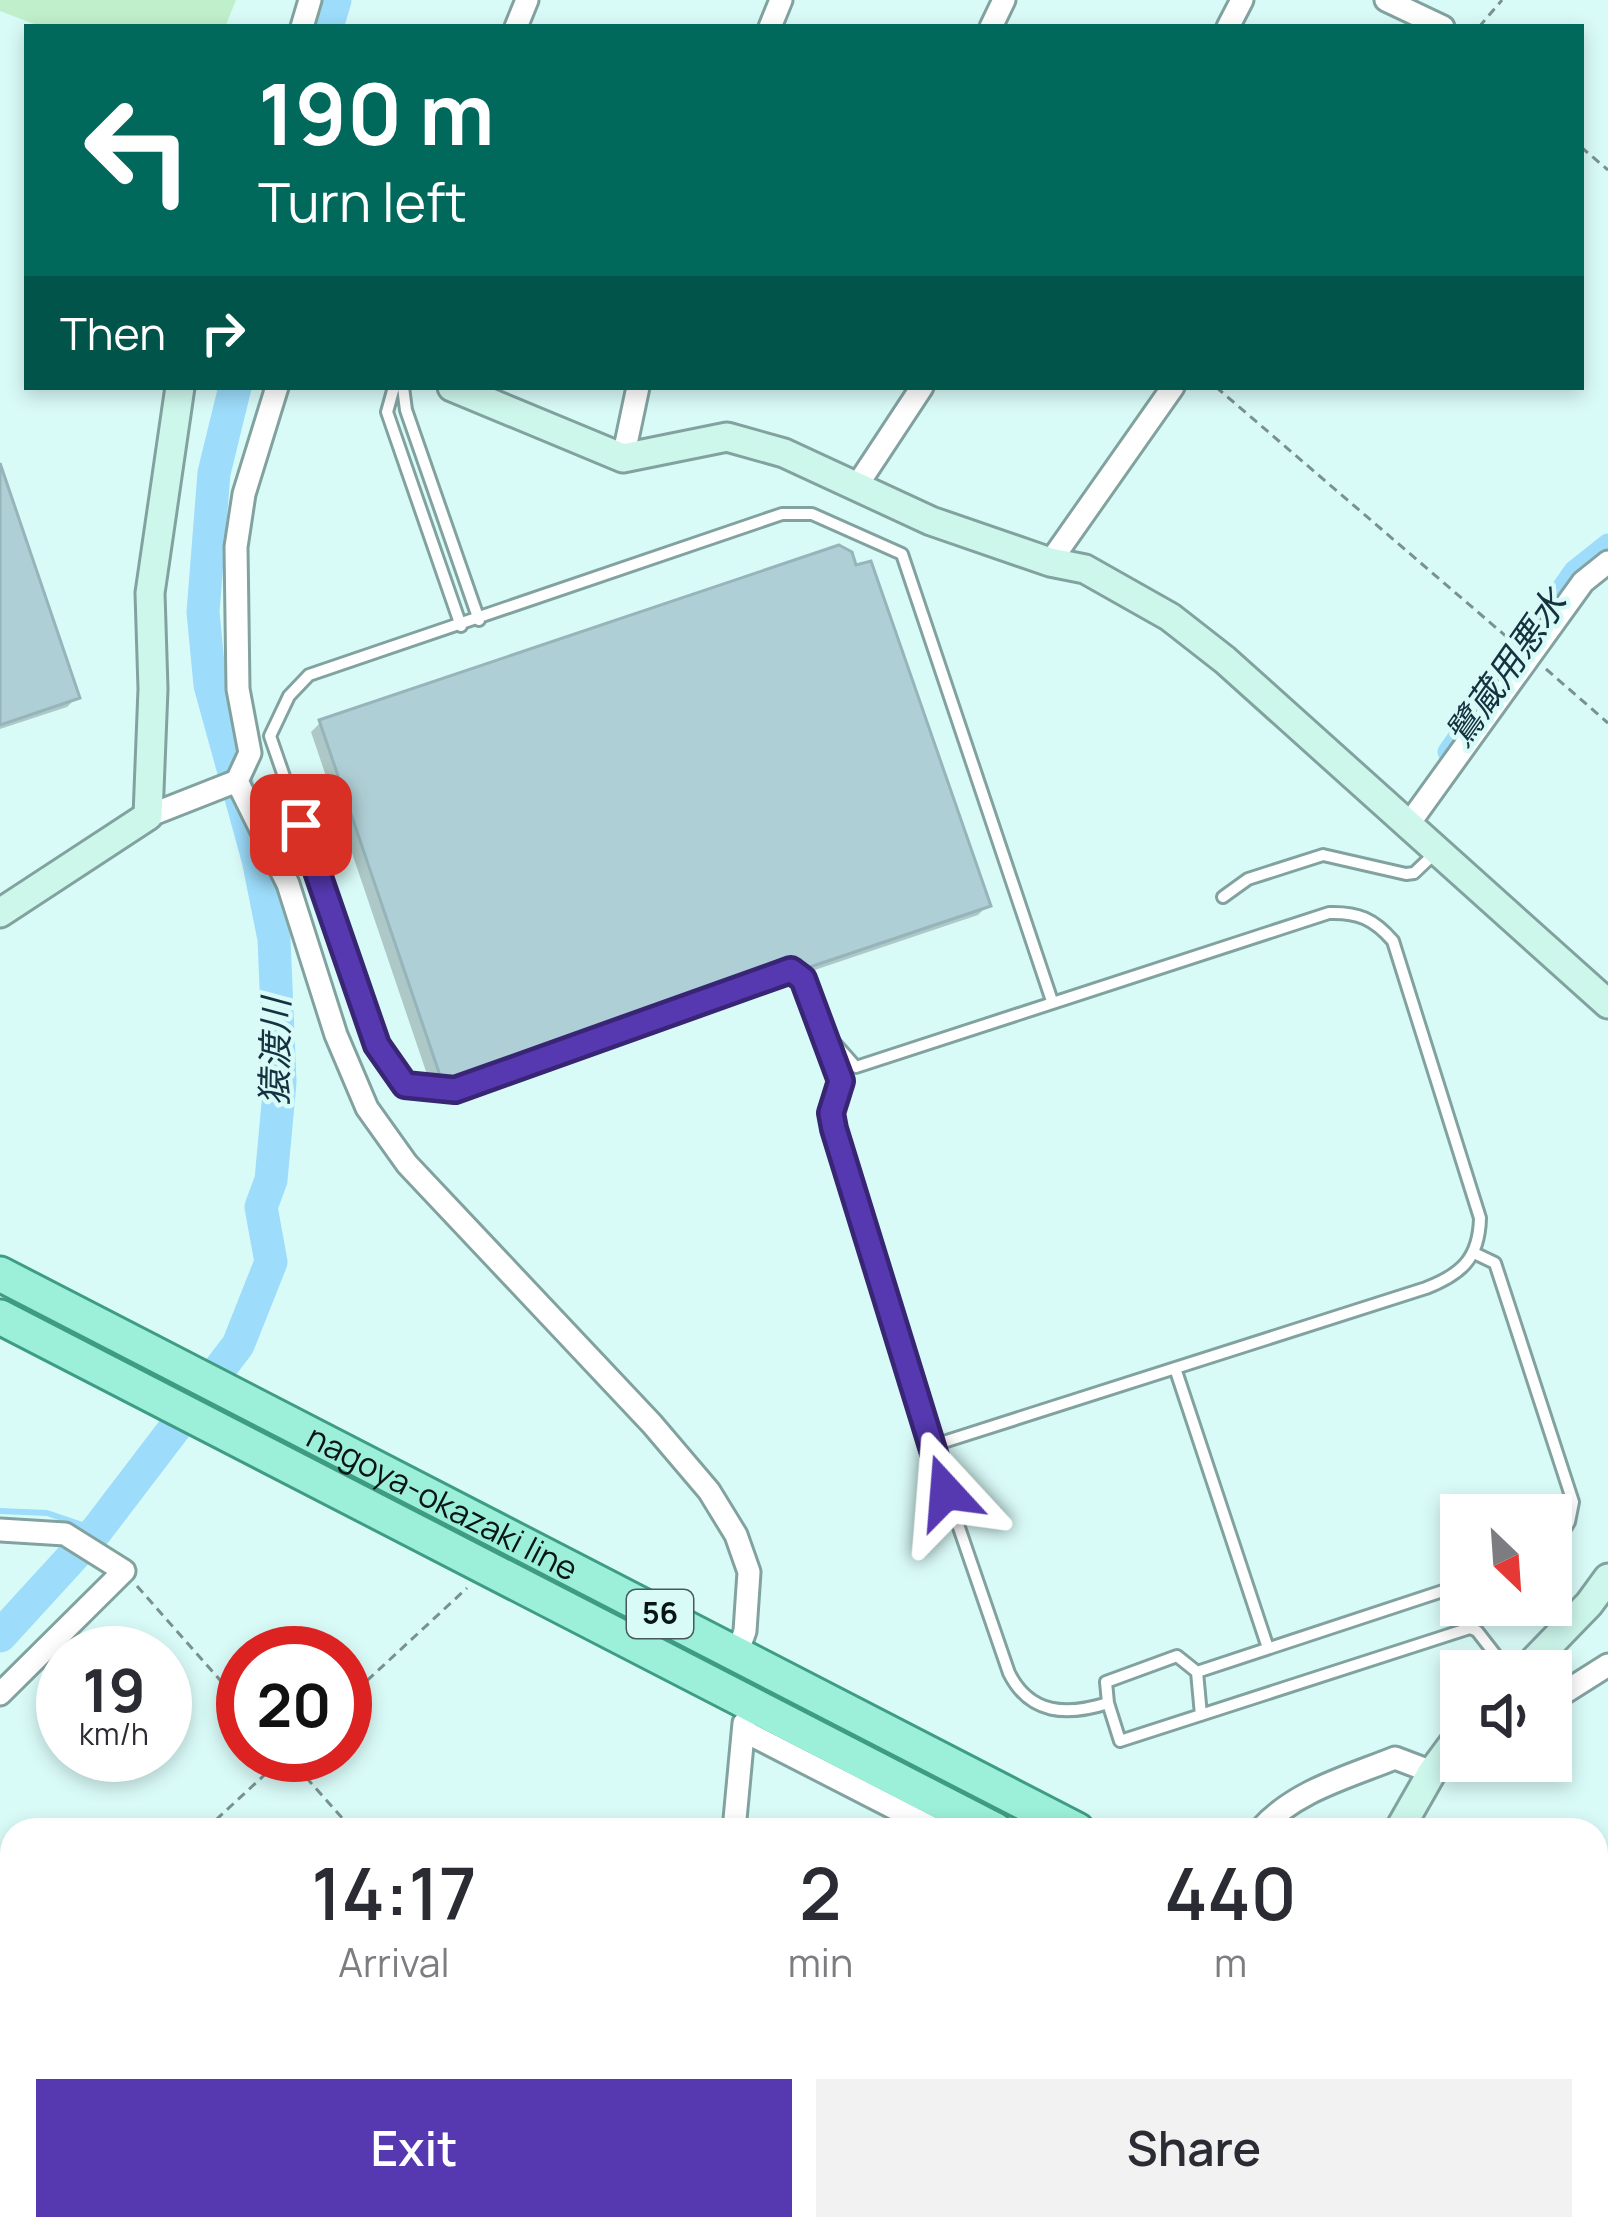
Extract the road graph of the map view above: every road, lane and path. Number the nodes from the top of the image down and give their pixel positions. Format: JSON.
{"nodes":[{"id":1,"x":1386,"y":0,"type":"edge"},
{"id":2,"x":1502,"y":0,"type":"edge"},
{"id":3,"x":1437,"y":24,"type":"edge"},
{"id":4,"x":1482,"y":24,"type":"edge"},
{"id":5,"x":1584,"y":150,"type":"edge"},
{"id":6,"x":1608,"y":170,"type":"edge"},
{"id":7,"x":180,"y":390,"type":"edge"},
{"id":8,"x":276,"y":390,"type":"edge"},
{"id":9,"x":398,"y":390,"type":"edge"},
{"id":10,"x":400,"y":390,"type":"edge"},
{"id":11,"x":459,"y":390,"type":"edge"},
{"id":12,"x":637,"y":390,"type":"edge"},
{"id":13,"x":920,"y":390,"type":"edge"},
{"id":14,"x":1171,"y":390,"type":"edge"},
{"id":15,"x":1219,"y":390,"type":"edge"},
{"id":16,"x":622,"y":458,"type":"junction"},
{"id":17,"x":858,"y":484,"type":"junction"},
{"id":18,"x":1050,"y":562,"type":"junction"},
{"id":19,"x":1608,"y":562,"type":"edge"},
{"id":20,"x":479,"y":620,"type":"junction"},
{"id":21,"x":461,"y":626,"type":"junction"},
{"id":22,"x":1508,"y":639,"type":"dead end"},
{"id":23,"x":1531,"y":657,"type":"junction"},
{"id":24,"x":1608,"y":723,"type":"edge"},
{"id":25,"x":237,"y":781,"type":"junction"},
{"id":26,"x":148,"y":816,"type":"junction"},
{"id":27,"x":1408,"y":825,"type":"junction"},
{"id":28,"x":1437,"y":851,"type":"junction"},
{"id":29,"x":1223,"y":898,"type":"dead end"},
{"id":30,"x":0,"y":913,"type":"edge"},
{"id":31,"x":1052,"y":1001,"type":"junction"},
{"id":32,"x":1608,"y":1004,"type":"edge"},
{"id":33,"x":825,"y":1031,"type":"junction"},
{"id":34,"x":1474,"y":1253,"type":"junction"},
{"id":35,"x":0,"y":1274,"type":"edge"},
{"id":36,"x":0,"y":1317,"type":"edge"},
{"id":37,"x":1174,"y":1368,"type":"junction"},
{"id":38,"x":931,"y":1446,"type":"junction"},
{"id":39,"x":1570,"y":1494,"type":"edge"},
{"id":40,"x":0,"y":1530,"type":"edge"},
{"id":41,"x":120,"y":1568,"type":"junction"},
{"id":42,"x":487,"y":1570,"type":"junction"},
{"id":43,"x":1608,"y":1578,"type":"edge"},
{"id":44,"x":1440,"y":1592,"type":"edge"},
{"id":45,"x":1268,"y":1648,"type":"junction"},
{"id":46,"x":1492,"y":1650,"type":"edge"},
{"id":47,"x":1545,"y":1650,"type":"edge"},
{"id":48,"x":737,"y":1654,"type":"junction"},
{"id":49,"x":1608,"y":1665,"type":"edge"},
{"id":50,"x":1197,"y":1672,"type":"junction"},
{"id":51,"x":216,"y":1676,"type":"edge"},
{"id":52,"x":372,"y":1676,"type":"edge"},
{"id":53,"x":1572,"y":1688,"type":"edge"},
{"id":54,"x":0,"y":1694,"type":"edge"},
{"id":55,"x":1108,"y":1703,"type":"junction"},
{"id":56,"x":1201,"y":1715,"type":"junction"},
{"id":57,"x":744,"y":1717,"type":"junction"},
{"id":58,"x":1440,"y":1761,"type":"edge"},
{"id":59,"x":1432,"y":1772,"type":"junction"},
{"id":60,"x":257,"y":1782,"type":"edge"},
{"id":61,"x":310,"y":1782,"type":"edge"},
{"id":62,"x":218,"y":1818,"type":"edge"},
{"id":63,"x":342,"y":1818,"type":"edge"},
{"id":64,"x":735,"y":1818,"type":"edge"},
{"id":65,"x":917,"y":1818,"type":"edge"},
{"id":66,"x":968,"y":1818,"type":"edge"},
{"id":67,"x":1054,"y":1818,"type":"edge"},
{"id":68,"x":1271,"y":1818,"type":"edge"},
{"id":69,"x":1406,"y":1818,"type":"edge"}],
"edges":[{"from":1,"to":3,"type":"street"},
{"from":2,"to":4,"type":"path"},
{"from":5,"to":6,"type":"path"},
{"from":7,"to":26,"type":"street"},
{"from":8,"to":25,"type":"street"},
{"from":9,"to":21,"type":"lane"},
{"from":10,"to":20,"type":"lane"},
{"from":11,"to":16,"type":"street"},
{"from":12,"to":16,"type":"street"},
{"from":13,"to":17,"type":"street"},
{"from":14,"to":18,"type":"street"},
{"from":15,"to":22,"type":"path"},
{"from":16,"to":17,"type":"street"},
{"from":17,"to":18,"type":"street"},
{"from":18,"to":27,"type":"street"},
{"from":19,"to":23,"type":"street"},
{"from":20,"to":21,"type":"lane"},
{"from":20,"to":31,"type":"lane"},
{"from":21,"to":33,"type":"lane"},
{"from":23,"to":24,"type":"path"},
{"from":23,"to":27,"type":"street"},
{"from":25,"to":26,"type":"street"},
{"from":25,"to":48,"type":"street"},
{"from":26,"to":30,"type":"street"},
{"from":27,"to":28,"type":"street"},
{"from":28,"to":29,"type":"lane"},
{"from":28,"to":32,"type":"street"},
{"from":31,"to":33,"type":"lane"},
{"from":31,"to":34,"type":"lane"},
{"from":33,"to":38,"type":"lane"},
{"from":34,"to":37,"type":"lane"},
{"from":34,"to":39,"type":"lane"},
{"from":35,"to":48,"type":"main road","name":"nagoya-okazaki line","number":"56"},
{"from":36,"to":42,"type":"main road","name":"nagoya-okazaki line","number":"56"},
{"from":37,"to":38,"type":"lane"},
{"from":37,"to":45,"type":"lane"},
{"from":38,"to":55,"type":"lane"},
{"from":40,"to":41,"type":"street"},
{"from":41,"to":51,"type":"path"},
{"from":41,"to":54,"type":"street"},
{"from":42,"to":52,"type":"path"},
{"from":42,"to":57,"type":"main road","name":"nagoya-okazaki line","number":"56"},
{"from":43,"to":47,"type":"street"},
{"from":44,"to":45,"type":"lane"},
{"from":45,"to":50,"type":"lane"},
{"from":46,"to":56,"type":"lane"},
{"from":48,"to":67,"type":"main road","name":"nagoya-okazaki line","number":"56"},
{"from":49,"to":53,"type":"street"},
{"from":50,"to":55,"type":"lane"},
{"from":50,"to":56,"type":"lane"},
{"from":55,"to":56,"type":"lane"},
{"from":57,"to":64,"type":"street"},
{"from":57,"to":65,"type":"street"},
{"from":57,"to":66,"type":"main road","name":"nagoya-okazaki line","number":"56"},
{"from":58,"to":59,"type":"street"},
{"from":59,"to":68,"type":"street"},
{"from":59,"to":69,"type":"street"},
{"from":60,"to":62,"type":"path"},
{"from":61,"to":63,"type":"path"}]}
